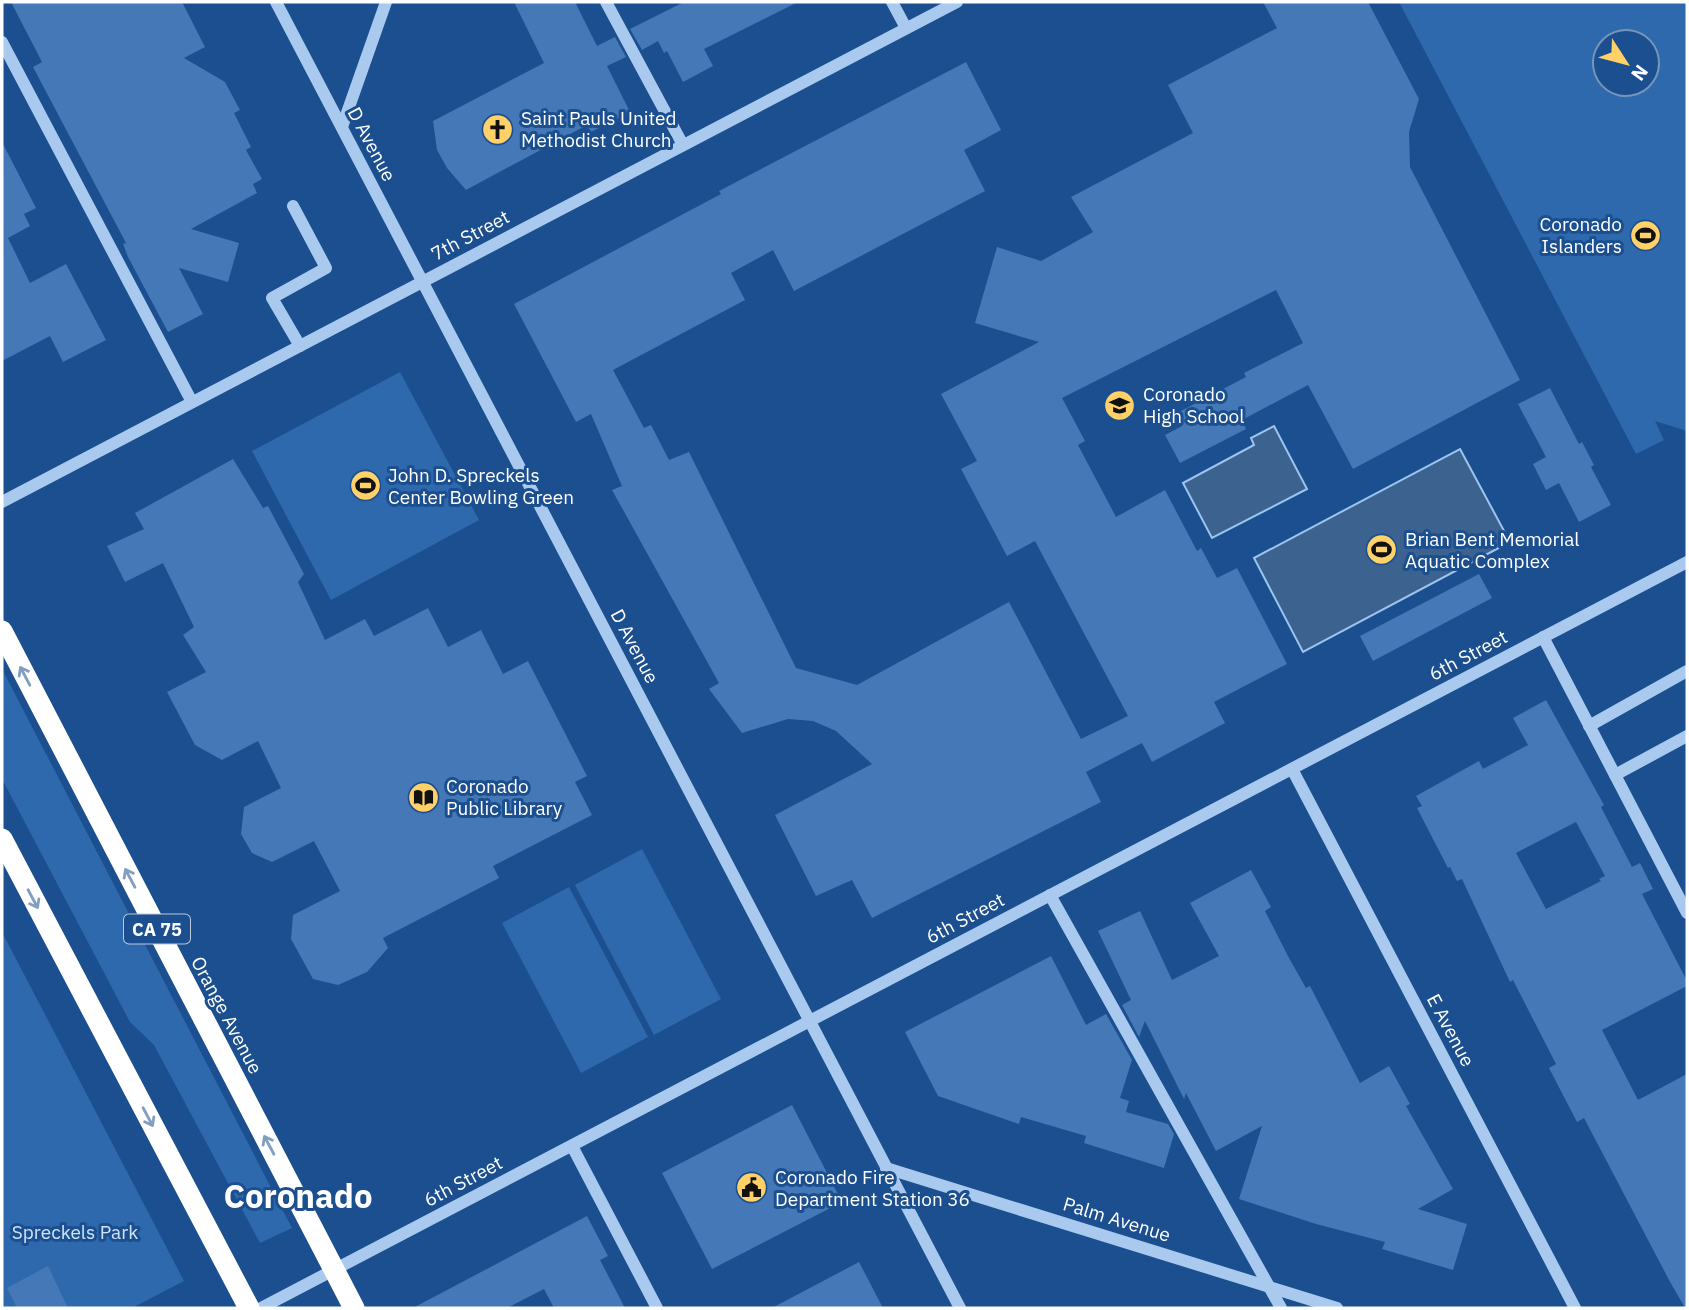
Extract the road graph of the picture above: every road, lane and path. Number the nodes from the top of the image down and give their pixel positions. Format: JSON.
{"nodes":[{"id":1,"x":276,"y":2,"type":"edge"},
{"id":2,"x":386,"y":2,"type":"edge"},
{"id":3,"x":606,"y":2,"type":"edge"},
{"id":4,"x":892,"y":2,"type":"edge"},
{"id":5,"x":957,"y":2,"type":"edge"},
{"id":6,"x":906,"y":29,"type":"junction"},
{"id":7,"x":2,"y":42,"type":"edge"},
{"id":8,"x":342,"y":127,"type":"junction"},
{"id":9,"x":682,"y":145,"type":"junction"},
{"id":10,"x":293,"y":206,"type":"dead end"},
{"id":11,"x":423,"y":282,"type":"junction"},
{"id":12,"x":300,"y":346,"type":"junction"},
{"id":13,"x":192,"y":402,"type":"junction"},
{"id":14,"x":2,"y":502,"type":"edge"},
{"id":15,"x":1687,"y":562,"type":"edge"},
{"id":16,"x":2,"y":631,"type":"edge"},
{"id":17,"x":1543,"y":638,"type":"junction"},
{"id":18,"x":1687,"y":671,"type":"edge"},
{"id":19,"x":1589,"y":726,"type":"junction"},
{"id":20,"x":1687,"y":736,"type":"edge"},
{"id":21,"x":1292,"y":769,"type":"junction"},
{"id":22,"x":1615,"y":775,"type":"junction"},
{"id":23,"x":2,"y":839,"type":"edge"},
{"id":24,"x":1050,"y":895,"type":"junction"},
{"id":25,"x":1687,"y":913,"type":"edge"},
{"id":26,"x":809,"y":1021,"type":"junction"},
{"id":27,"x":572,"y":1146,"type":"junction"},
{"id":28,"x":886,"y":1168,"type":"junction"},
{"id":29,"x":334,"y":1270,"type":"junction"},
{"id":30,"x":1271,"y":1287,"type":"junction"},
{"id":31,"x":249,"y":1308,"type":"edge"},
{"id":32,"x":261,"y":1308,"type":"edge"},
{"id":33,"x":354,"y":1308,"type":"edge"},
{"id":34,"x":657,"y":1308,"type":"edge"},
{"id":35,"x":960,"y":1308,"type":"edge"},
{"id":36,"x":1281,"y":1308,"type":"edge"},
{"id":37,"x":1337,"y":1308,"type":"edge"},
{"id":38,"x":1575,"y":1308,"type":"edge"}],
"edges":[{"from":1,"to":8,"type":"street","name":"D Avenue"},
{"from":2,"to":8,"type":"street"},
{"from":3,"to":9,"type":"street"},
{"from":4,"to":6,"type":"street"},
{"from":5,"to":6,"type":"street","name":"7th Street"},
{"from":6,"to":9,"type":"street","name":"7th Street"},
{"from":7,"to":13,"type":"street"},
{"from":8,"to":11,"type":"street","name":"D Avenue"},
{"from":9,"to":11,"type":"street","name":"7th Street"},
{"from":10,"to":12,"type":"street"},
{"from":11,"to":12,"type":"street","name":"7th Street"},
{"from":11,"to":26,"type":"street","name":"D Avenue"},
{"from":12,"to":13,"type":"street","name":"7th Street"},
{"from":13,"to":14,"type":"street","name":"7th Street"},
{"from":15,"to":17,"type":"street","name":"6th Street"},
{"from":29,"to":16,"type":"highway","name":"Orange Avenue","number":"CA 75","one_way":true},
{"from":17,"to":19,"type":"street"},
{"from":17,"to":21,"type":"street","name":"6th Street"},
{"from":18,"to":19,"type":"street"},
{"from":19,"to":22,"type":"street"},
{"from":20,"to":22,"type":"street"},
{"from":21,"to":24,"type":"street","name":"6th Street"},
{"from":21,"to":38,"type":"street","name":"E Avenue"},
{"from":22,"to":25,"type":"street"},
{"from":23,"to":31,"type":"highway","one_way":true},
{"from":24,"to":26,"type":"street","name":"6th Street"},
{"from":24,"to":30,"type":"street"},
{"from":26,"to":27,"type":"street","name":"6th Street"},
{"from":26,"to":28,"type":"street","name":"D Avenue"},
{"from":27,"to":29,"type":"street","name":"6th Street"},
{"from":27,"to":34,"type":"street"},
{"from":28,"to":30,"type":"street","name":"Palm Avenue"},
{"from":28,"to":35,"type":"street","name":"D Avenue"},
{"from":29,"to":32,"type":"street","name":"6th Street"},
{"from":29,"to":33,"type":"highway","name":"Orange Avenue","number":"CA 75"},
{"from":30,"to":36,"type":"street"},
{"from":30,"to":37,"type":"street","name":"Palm Avenue"}]}
